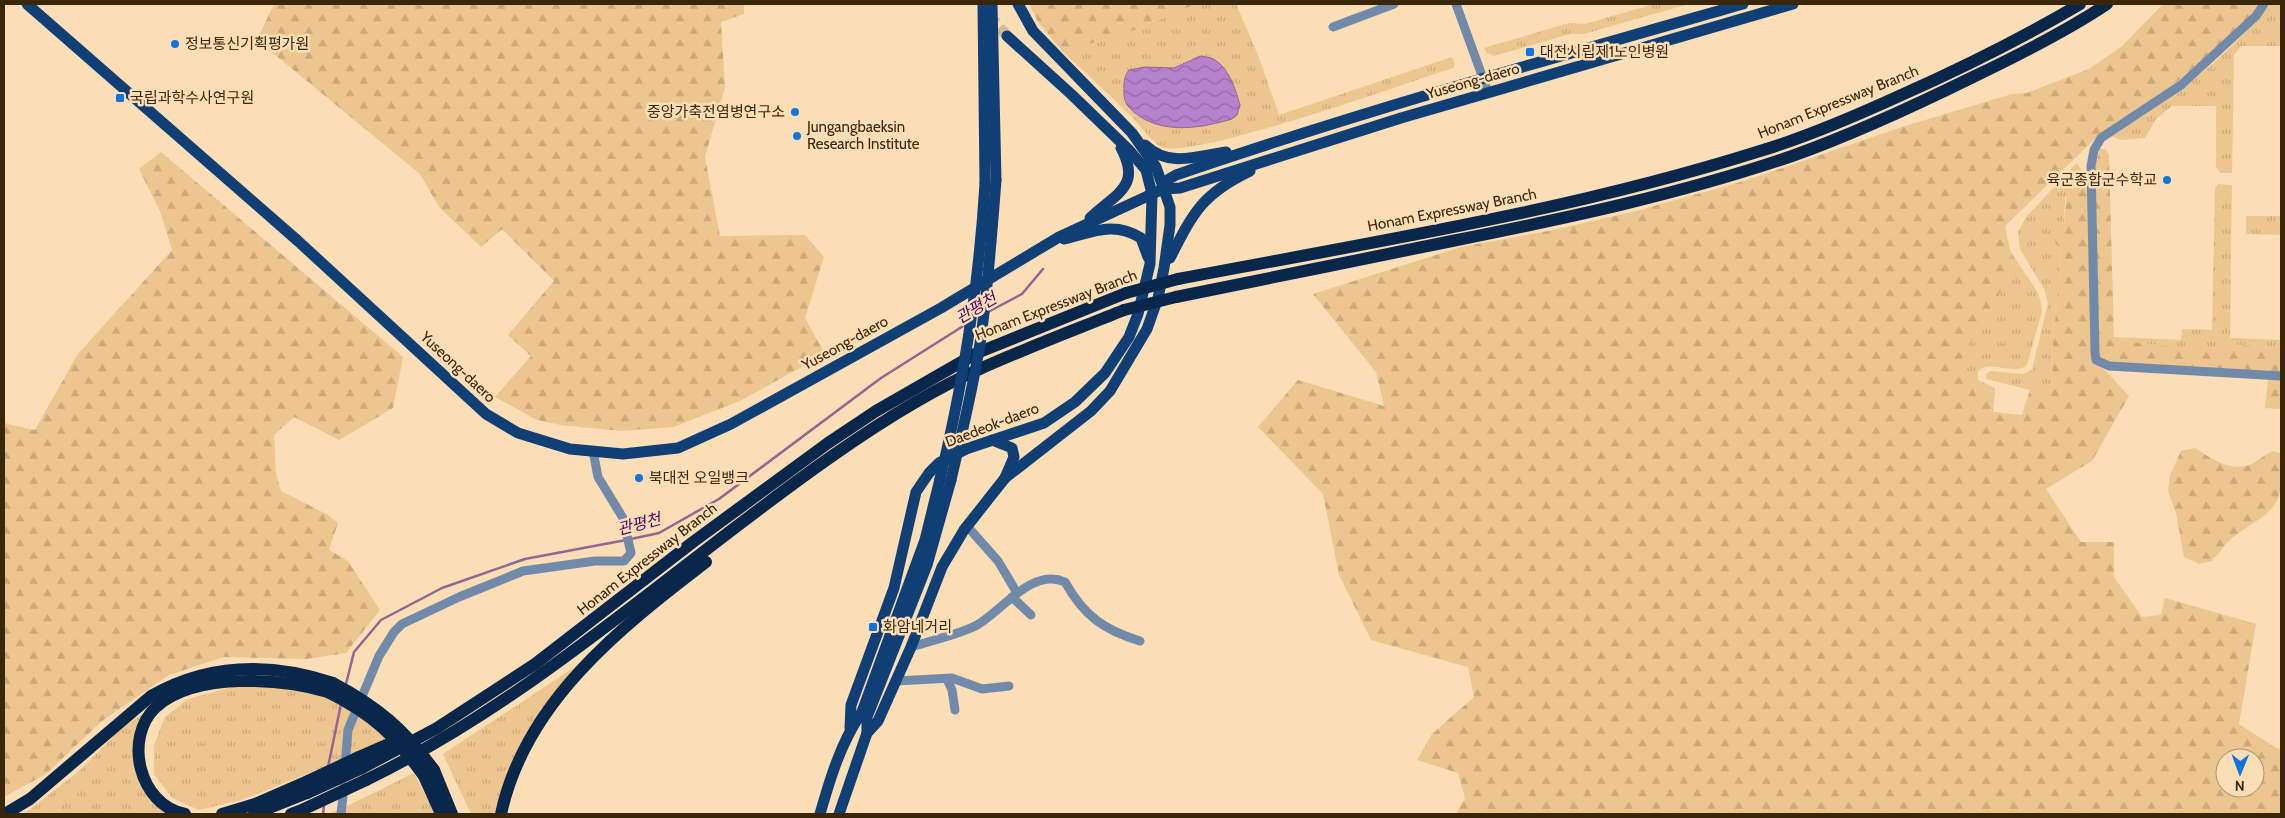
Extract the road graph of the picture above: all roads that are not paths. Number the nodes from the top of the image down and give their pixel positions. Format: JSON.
{"nodes":[{"id":1,"x":27,"y":4,"type":"edge"},
{"id":2,"x":983,"y":4,"type":"edge"},
{"id":3,"x":992,"y":4,"type":"edge"},
{"id":4,"x":1018,"y":4,"type":"edge"},
{"id":5,"x":1394,"y":4,"type":"edge"},
{"id":6,"x":1456,"y":4,"type":"edge"},
{"id":7,"x":1743,"y":4,"type":"edge"},
{"id":8,"x":1792,"y":4,"type":"edge"},
{"id":9,"x":2080,"y":4,"type":"edge"},
{"id":10,"x":2107,"y":4,"type":"edge"},
{"id":11,"x":2264,"y":4,"type":"edge"},
{"id":12,"x":1333,"y":27,"type":"dead end"},
{"id":13,"x":1007,"y":36,"type":"tunnel mouth"},
{"id":14,"x":1484,"y":77,"type":"junction"},
{"id":15,"x":1488,"y":92,"type":"junction"},
{"id":16,"x":1132,"y":133,"type":"junction"},
{"id":17,"x":1115,"y":138,"type":"junction"},
{"id":18,"x":1256,"y":149,"type":"junction"},
{"id":19,"x":1280,"y":156,"type":"junction"},
{"id":20,"x":991,"y":182,"type":"junction"},
{"id":21,"x":1163,"y":189,"type":"junction"},
{"id":22,"x":1152,"y":194,"type":"junction"},
{"id":23,"x":1083,"y":225,"type":"junction"},
{"id":24,"x":1050,"y":242,"type":"junction"},
{"id":25,"x":1151,"y":246,"type":"junction"},
{"id":26,"x":1150,"y":264,"type":"junction"},
{"id":27,"x":1164,"y":268,"type":"junction"},
{"id":28,"x":2281,"y":376,"type":"edge"},
{"id":29,"x":992,"y":440,"type":"junction"},
{"id":30,"x":592,"y":451,"type":"junction"},
{"id":31,"x":835,"y":454,"type":"junction"},
{"id":32,"x":1006,"y":478,"type":"junction"},
{"id":33,"x":946,"y":479,"type":"junction"},
{"id":34,"x":967,"y":526,"type":"junction"},
{"id":35,"x":1014,"y":595,"type":"junction"},
{"id":36,"x":1031,"y":615,"type":"dead end"},
{"id":37,"x":1140,"y":641,"type":"dead end"},
{"id":38,"x":911,"y":647,"type":"junction"},
{"id":39,"x":947,"y":679,"type":"junction"},
{"id":40,"x":896,"y":681,"type":"junction"},
{"id":41,"x":1009,"y":686,"type":"dead end"},
{"id":42,"x":330,"y":688,"type":"junction"},
{"id":43,"x":955,"y":710,"type":"dead end"},
{"id":44,"x":850,"y":728,"type":"junction"},
{"id":45,"x":867,"y":733,"type":"junction"},
{"id":46,"x":363,"y":768,"type":"junction"},
{"id":47,"x":429,"y":773,"type":"junction"},
{"id":48,"x":308,"y":787,"type":"junction"},
{"id":49,"x":5,"y":814,"type":"edge"},
{"id":50,"x":184,"y":814,"type":"edge"},
{"id":51,"x":222,"y":814,"type":"edge"},
{"id":52,"x":254,"y":814,"type":"edge"},
{"id":53,"x":291,"y":814,"type":"edge"},
{"id":54,"x":341,"y":814,"type":"edge"},
{"id":55,"x":441,"y":814,"type":"edge"},
{"id":56,"x":452,"y":814,"type":"edge"},
{"id":57,"x":502,"y":814,"type":"edge"},
{"id":58,"x":820,"y":814,"type":"edge"},
{"id":59,"x":839,"y":814,"type":"edge"}],
"edges":[{"from":1,"to":30,"type":"main road","name":"Yuseong-daero"},
{"from":2,"to":20,"type":"main road"},
{"from":3,"to":20,"type":"main road"},
{"from":4,"to":16,"type":"main road"},
{"from":5,"to":12,"type":"street"},
{"from":6,"to":14,"type":"street"},
{"from":7,"to":14,"type":"main road","name":"Yuseong-daero"},
{"from":8,"to":15,"type":"main road","name":"Yuseong-daero"},
{"from":9,"to":46,"type":"highway","name":"Honam Expressway Branch","bridge":true},
{"from":10,"to":31,"type":"highway","name":"Honam Expressway Branch","bridge":true},
{"from":11,"to":28,"type":"street"},
{"from":13,"to":17,"type":"main road","name":"Daedeok-daero"},
{"from":14,"to":15,"type":"street"},
{"from":14,"to":18,"type":"main road","name":"Yuseong-daero"},
{"from":15,"to":19,"type":"main road","name":"Yuseong-daero"},
{"from":16,"to":18,"type":"main road"},
{"from":16,"to":21,"type":"main road"},
{"from":17,"to":22,"type":"main road","name":"Daedeok-daero"},
{"from":17,"to":23,"type":"main road"},
{"from":18,"to":21,"type":"main road","name":"Yuseong-daero"},
{"from":19,"to":21,"type":"main road","name":"Yuseong-daero"},
{"from":19,"to":27,"type":"main road"},
{"from":20,"to":33,"type":"main road","bridge":true},
{"from":21,"to":22,"type":"main road","name":"Yuseong-daero"},
{"from":21,"to":27,"type":"main road"},
{"from":22,"to":23,"type":"main road","name":"Yuseong-daero"},
{"from":22,"to":25,"type":"main road","name":"Daedeok-daero"},
{"from":23,"to":24,"type":"main road","name":"Yuseong-daero"},
{"from":24,"to":26,"type":"main road"},
{"from":24,"to":30,"type":"main road","name":"Yuseong-daero"},
{"from":25,"to":26,"type":"main road","name":"Daedeok-daero"},
{"from":25,"to":27,"type":"main road"},
{"from":26,"to":29,"type":"main road","name":"Daedeok-daero"},
{"from":27,"to":32,"type":"main road"},
{"from":29,"to":32,"type":"main road"},
{"from":29,"to":44,"type":"main road","name":"Daedeok-daero"},
{"from":30,"to":54,"type":"street"},
{"from":31,"to":46,"type":"highway","name":"Honam Expressway Branch"},
{"from":31,"to":57,"type":"highway"},
{"from":32,"to":34,"type":"main road"},
{"from":33,"to":44,"type":"main road","name":"Daedeok-daero"},
{"from":33,"to":45,"type":"main road"},
{"from":34,"to":35,"type":"street"},
{"from":34,"to":38,"type":"main road"},
{"from":35,"to":36,"type":"street"},
{"from":35,"to":37,"type":"street"},
{"from":35,"to":38,"type":"street"},
{"from":38,"to":40,"type":"main road"},
{"from":39,"to":40,"type":"street"},
{"from":39,"to":41,"type":"street"},
{"from":39,"to":43,"type":"street"},
{"from":40,"to":45,"type":"main road"},
{"from":42,"to":47,"type":"highway","bridge":true},
{"from":42,"to":49,"type":"highway"},
{"from":42,"to":50,"type":"highway"},
{"from":44,"to":58,"type":"main road","name":"Daedeok-daero"},
{"from":45,"to":59,"type":"main road"},
{"from":46,"to":48,"type":"highway","bridge":true},
{"from":46,"to":53,"type":"highway","name":"Honam Expressway Branch","bridge":true},
{"from":47,"to":55,"type":"highway"},
{"from":47,"to":56,"type":"highway"},
{"from":48,"to":51,"type":"highway"},
{"from":48,"to":52,"type":"highway"}]}
